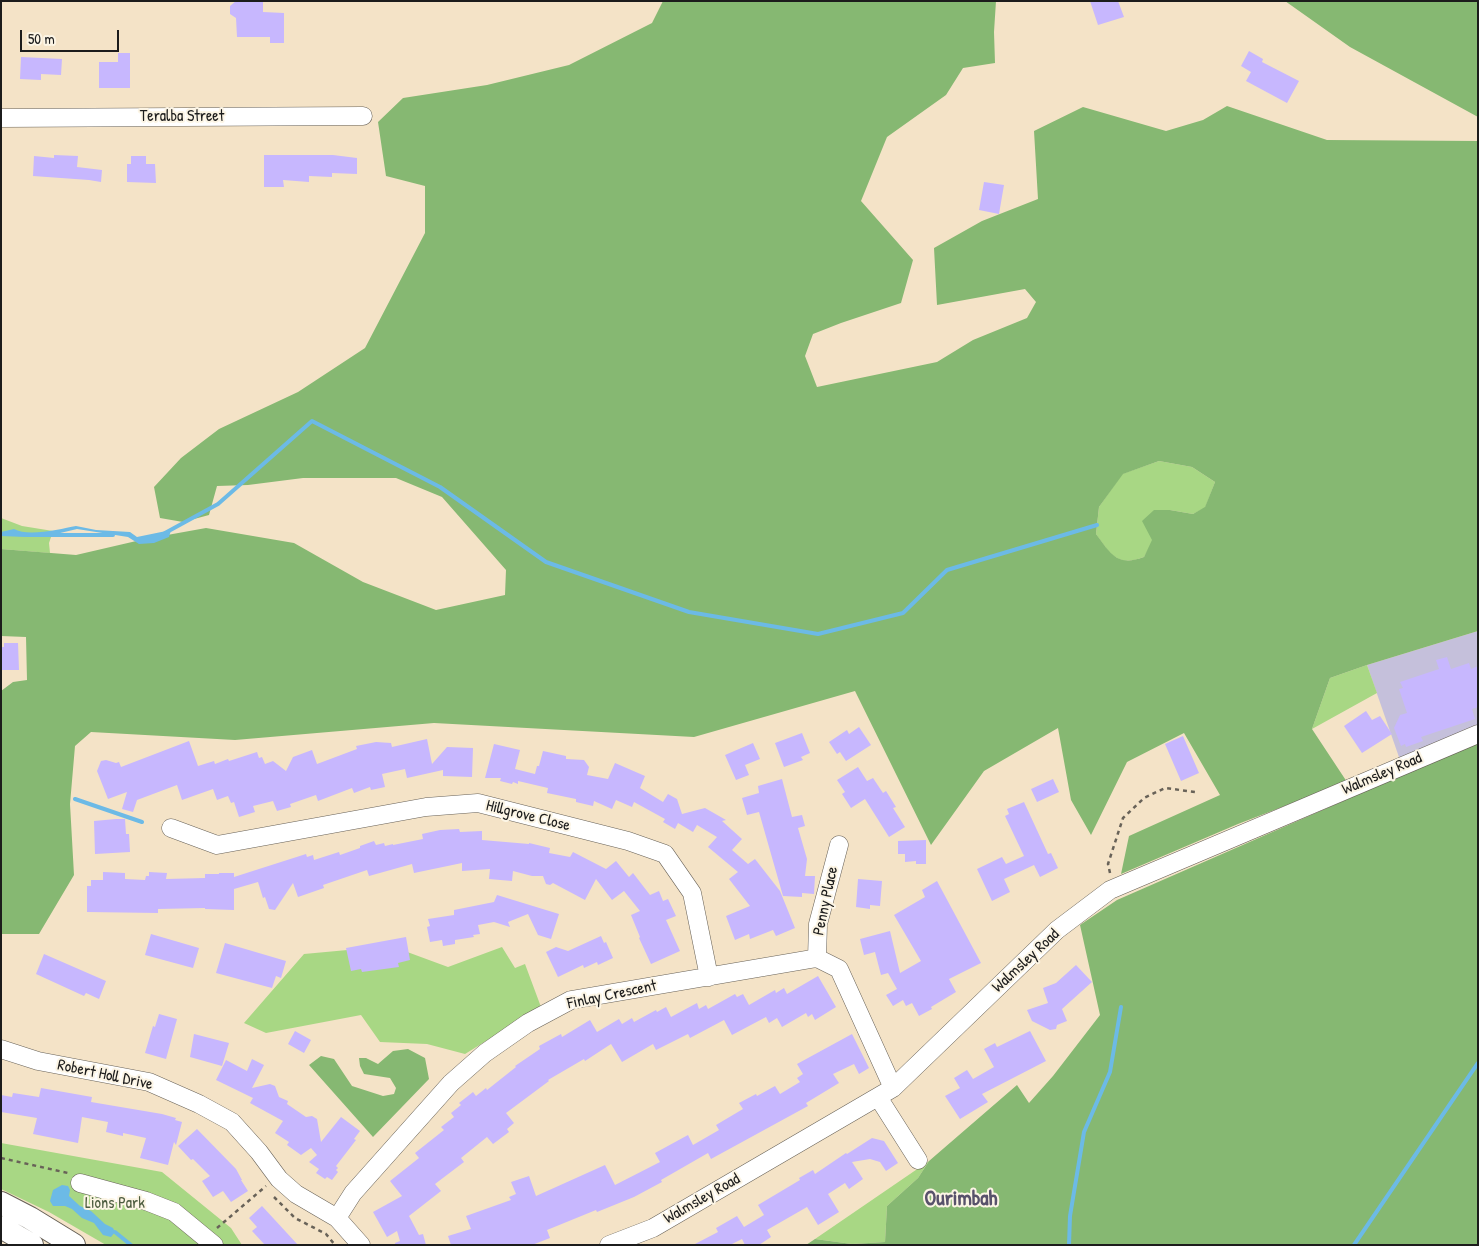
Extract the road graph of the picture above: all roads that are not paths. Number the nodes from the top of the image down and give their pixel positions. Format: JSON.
{"nodes":[{"id":1,"x":363,"y":116,"type":"dead end"},
{"id":2,"x":1,"y":118,"type":"edge"},
{"id":3,"x":1478,"y":734,"type":"edge"},
{"id":4,"x":171,"y":828,"type":"dead end"},
{"id":5,"x":838,"y":846,"type":"dead end"},
{"id":6,"x":816,"y":958,"type":"junction"},
{"id":7,"x":709,"y":977,"type":"junction"},
{"id":8,"x":1,"y":1049,"type":"edge"},
{"id":9,"x":885,"y":1092,"type":"junction"},
{"id":10,"x":918,"y":1160,"type":"dead end"},
{"id":11,"x":80,"y":1183,"type":"dead end"},
{"id":12,"x":1,"y":1203,"type":"edge"},
{"id":13,"x":336,"y":1218,"type":"junction"},
{"id":14,"x":1,"y":1227,"type":"edge"},
{"id":15,"x":210,"y":1241,"type":"edge"},
{"id":16,"x":32,"y":1245,"type":"edge"},
{"id":17,"x":74,"y":1245,"type":"edge"},
{"id":18,"x":361,"y":1245,"type":"edge"},
{"id":19,"x":609,"y":1245,"type":"edge"}],
"edges":[{"from":1,"to":2,"type":"street","name":"Teralba Street"},
{"from":3,"to":9,"type":"street","name":"Walmsley Road"},
{"from":4,"to":7,"type":"street","name":"Hillgrove Close"},
{"from":5,"to":6,"type":"street","name":"Penny Place"},
{"from":6,"to":7,"type":"street","name":"Finlay Crescent"},
{"from":6,"to":9,"type":"street"},
{"from":7,"to":13,"type":"street","name":"Finlay Crescent"},
{"from":8,"to":13,"type":"street","name":"Robert Holl Drive"},
{"from":9,"to":10,"type":"street"},
{"from":9,"to":19,"type":"street","name":"Walmsley Road"},
{"from":11,"to":15,"type":"street"},
{"from":12,"to":17,"type":"main road"},
{"from":13,"to":18,"type":"street","name":"Robert Holl Drive"},
{"from":14,"to":16,"type":"main road"}]}
